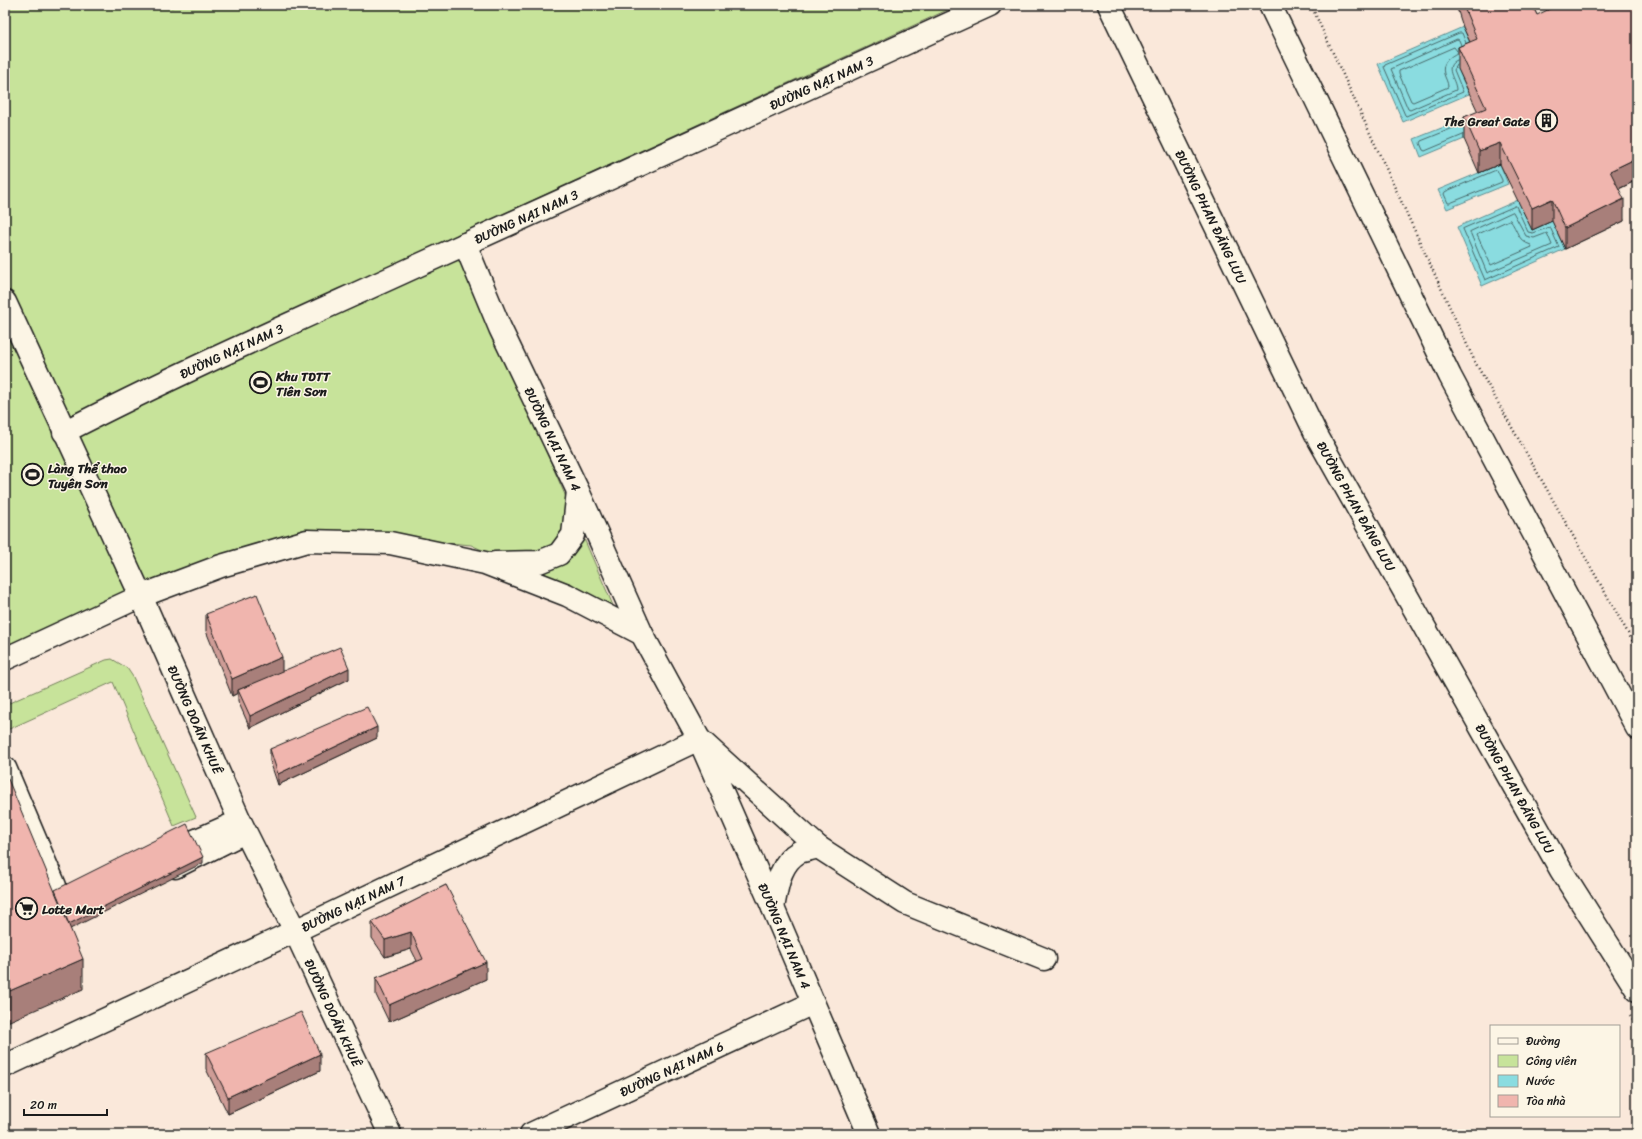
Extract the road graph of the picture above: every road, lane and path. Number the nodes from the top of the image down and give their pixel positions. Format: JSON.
{"nodes":[{"id":1,"x":990,"y":5,"type":"edge"},
{"id":2,"x":1109,"y":5,"type":"edge"},
{"id":3,"x":1270,"y":5,"type":"edge"},
{"id":4,"x":1311,"y":5,"type":"edge"},
{"id":5,"x":465,"y":244,"type":"junction"},
{"id":6,"x":5,"y":302,"type":"edge"},
{"id":7,"x":64,"y":432,"type":"junction"},
{"id":8,"x":578,"y":491,"type":"junction"},
{"id":9,"x":486,"y":563,"type":"junction"},
{"id":10,"x":141,"y":596,"type":"junction"},
{"id":11,"x":642,"y":634,"type":"junction"},
{"id":12,"x":1637,"y":649,"type":"edge"},
{"id":13,"x":5,"y":659,"type":"edge"},
{"id":14,"x":1637,"y":728,"type":"edge"},
{"id":15,"x":699,"y":738,"type":"junction"},
{"id":16,"x":5,"y":768,"type":"edge"},
{"id":17,"x":243,"y":827,"type":"junction"},
{"id":18,"x":818,"y":847,"type":"junction"},
{"id":19,"x":154,"y":867,"type":"edge"},
{"id":20,"x":55,"y":886,"type":"dead end"},
{"id":21,"x":774,"y":908,"type":"junction"},
{"id":22,"x":295,"y":931,"type":"junction"},
{"id":23,"x":1044,"y":959,"type":"dead end"},
{"id":24,"x":1637,"y":990,"type":"edge"},
{"id":25,"x":813,"y":1003,"type":"junction"},
{"id":26,"x":5,"y":1066,"type":"edge"},
{"id":27,"x":390,"y":1134,"type":"edge"},
{"id":28,"x":531,"y":1134,"type":"edge"},
{"id":29,"x":869,"y":1134,"type":"edge"}],
"edges":[{"from":1,"to":5,"type":"street","name":"ĐƯỜNG NẠI NAM 3"},
{"from":2,"to":24,"type":"street","name":"ĐƯỜNG PHAN ĐĂNG LƯU"},
{"from":3,"to":14,"type":"street"},
{"from":4,"to":12,"type":"path"},
{"from":5,"to":7,"type":"street","name":"ĐƯỜNG NẠI NAM 3"},
{"from":5,"to":8,"type":"street","name":"ĐƯỜNG NẠI NAM 4"},
{"from":6,"to":7,"type":"street","name":"ĐƯỜNG DOÃN KHUÊ"},
{"from":7,"to":10,"type":"street","name":"ĐƯỜNG DOÃN KHUÊ"},
{"from":8,"to":9,"type":"street"},
{"from":8,"to":11,"type":"street","name":"ĐƯỜNG NẠI NAM 4"},
{"from":9,"to":10,"type":"street"},
{"from":9,"to":11,"type":"street"},
{"from":10,"to":13,"type":"street"},
{"from":10,"to":17,"type":"street","name":"ĐƯỜNG DOÃN KHUÊ"},
{"from":11,"to":15,"type":"street","name":"ĐƯỜNG NẠI NAM 4"},
{"from":15,"to":18,"type":"street"},
{"from":15,"to":21,"type":"street","name":"ĐƯỜNG NẠI NAM 4"},
{"from":15,"to":22,"type":"street","name":"ĐƯỜNG NẠI NAM 7"},
{"from":16,"to":20,"type":"street"},
{"from":17,"to":19,"type":"street"},
{"from":17,"to":22,"type":"street","name":"ĐƯỜNG DOÃN KHUÊ"},
{"from":18,"to":21,"type":"street"},
{"from":18,"to":23,"type":"street"},
{"from":21,"to":25,"type":"street","name":"ĐƯỜNG NẠI NAM 4"},
{"from":22,"to":26,"type":"street","name":"ĐƯỜNG NẠI NAM 7"},
{"from":22,"to":27,"type":"street","name":"ĐƯỜNG DOÃN KHUÊ"},
{"from":25,"to":28,"type":"street","name":"ĐƯỜNG NẠI NAM 6"},
{"from":25,"to":29,"type":"street","name":"ĐƯỜNG NẠI NAM 4"}]}
